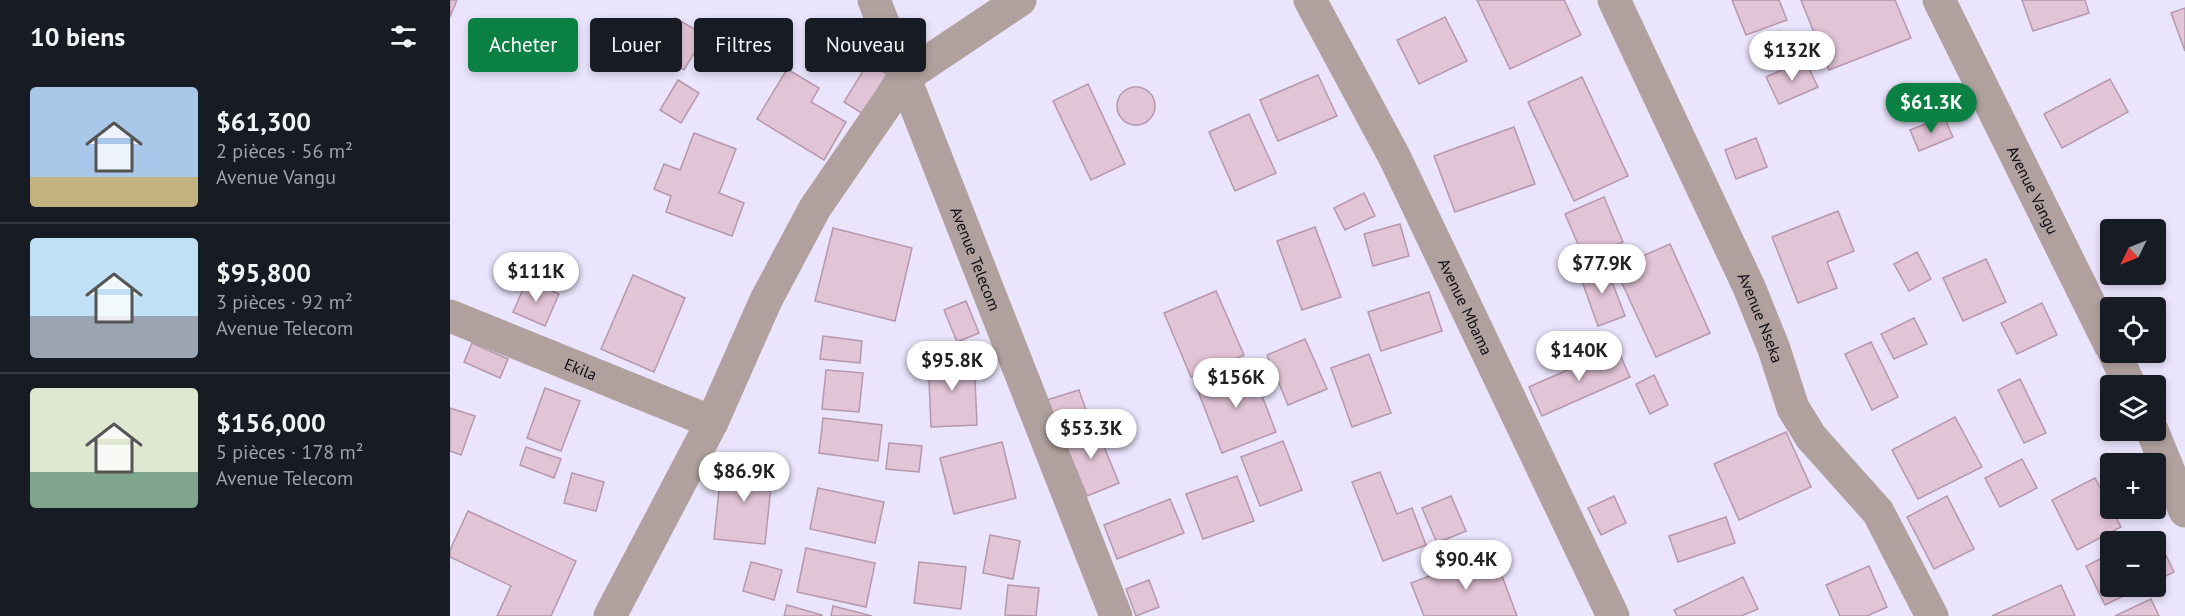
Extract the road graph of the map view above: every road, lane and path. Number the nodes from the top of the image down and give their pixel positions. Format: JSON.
{"nodes":[{"id":1,"x":874,"y":0,"type":"edge"},
{"id":2,"x":1020,"y":0,"type":"edge"},
{"id":3,"x":1310,"y":0,"type":"edge"},
{"id":4,"x":1614,"y":0,"type":"edge"},
{"id":5,"x":1939,"y":0,"type":"edge"},
{"id":6,"x":904,"y":77,"type":"junction"},
{"id":7,"x":450,"y":316,"type":"edge"},
{"id":8,"x":2100,"y":325,"type":"edge"},
{"id":9,"x":712,"y":423,"type":"junction"},
{"id":10,"x":2156,"y":441,"type":"edge"},
{"id":11,"x":2185,"y":511,"type":"edge"},
{"id":12,"x":610,"y":616,"type":"edge"},
{"id":13,"x":1116,"y":616,"type":"edge"},
{"id":14,"x":1613,"y":616,"type":"edge"},
{"id":15,"x":1932,"y":616,"type":"edge"}],
"edges":[{"from":1,"to":6,"type":"street","name":"Avenue Telecom"},
{"from":2,"to":6,"type":"street"},
{"from":3,"to":14,"type":"street","name":"Avenue Mbama"},
{"from":4,"to":15,"type":"street","name":"Avenue Nseka"},
{"from":5,"to":8,"type":"street","name":"Avenue Vangu"},
{"from":6,"to":9,"type":"street"},
{"from":6,"to":13,"type":"street","name":"Avenue Telecom"},
{"from":7,"to":9,"type":"street","name":"Ekila"},
{"from":9,"to":12,"type":"street"},
{"from":10,"to":11,"type":"street"}]}
